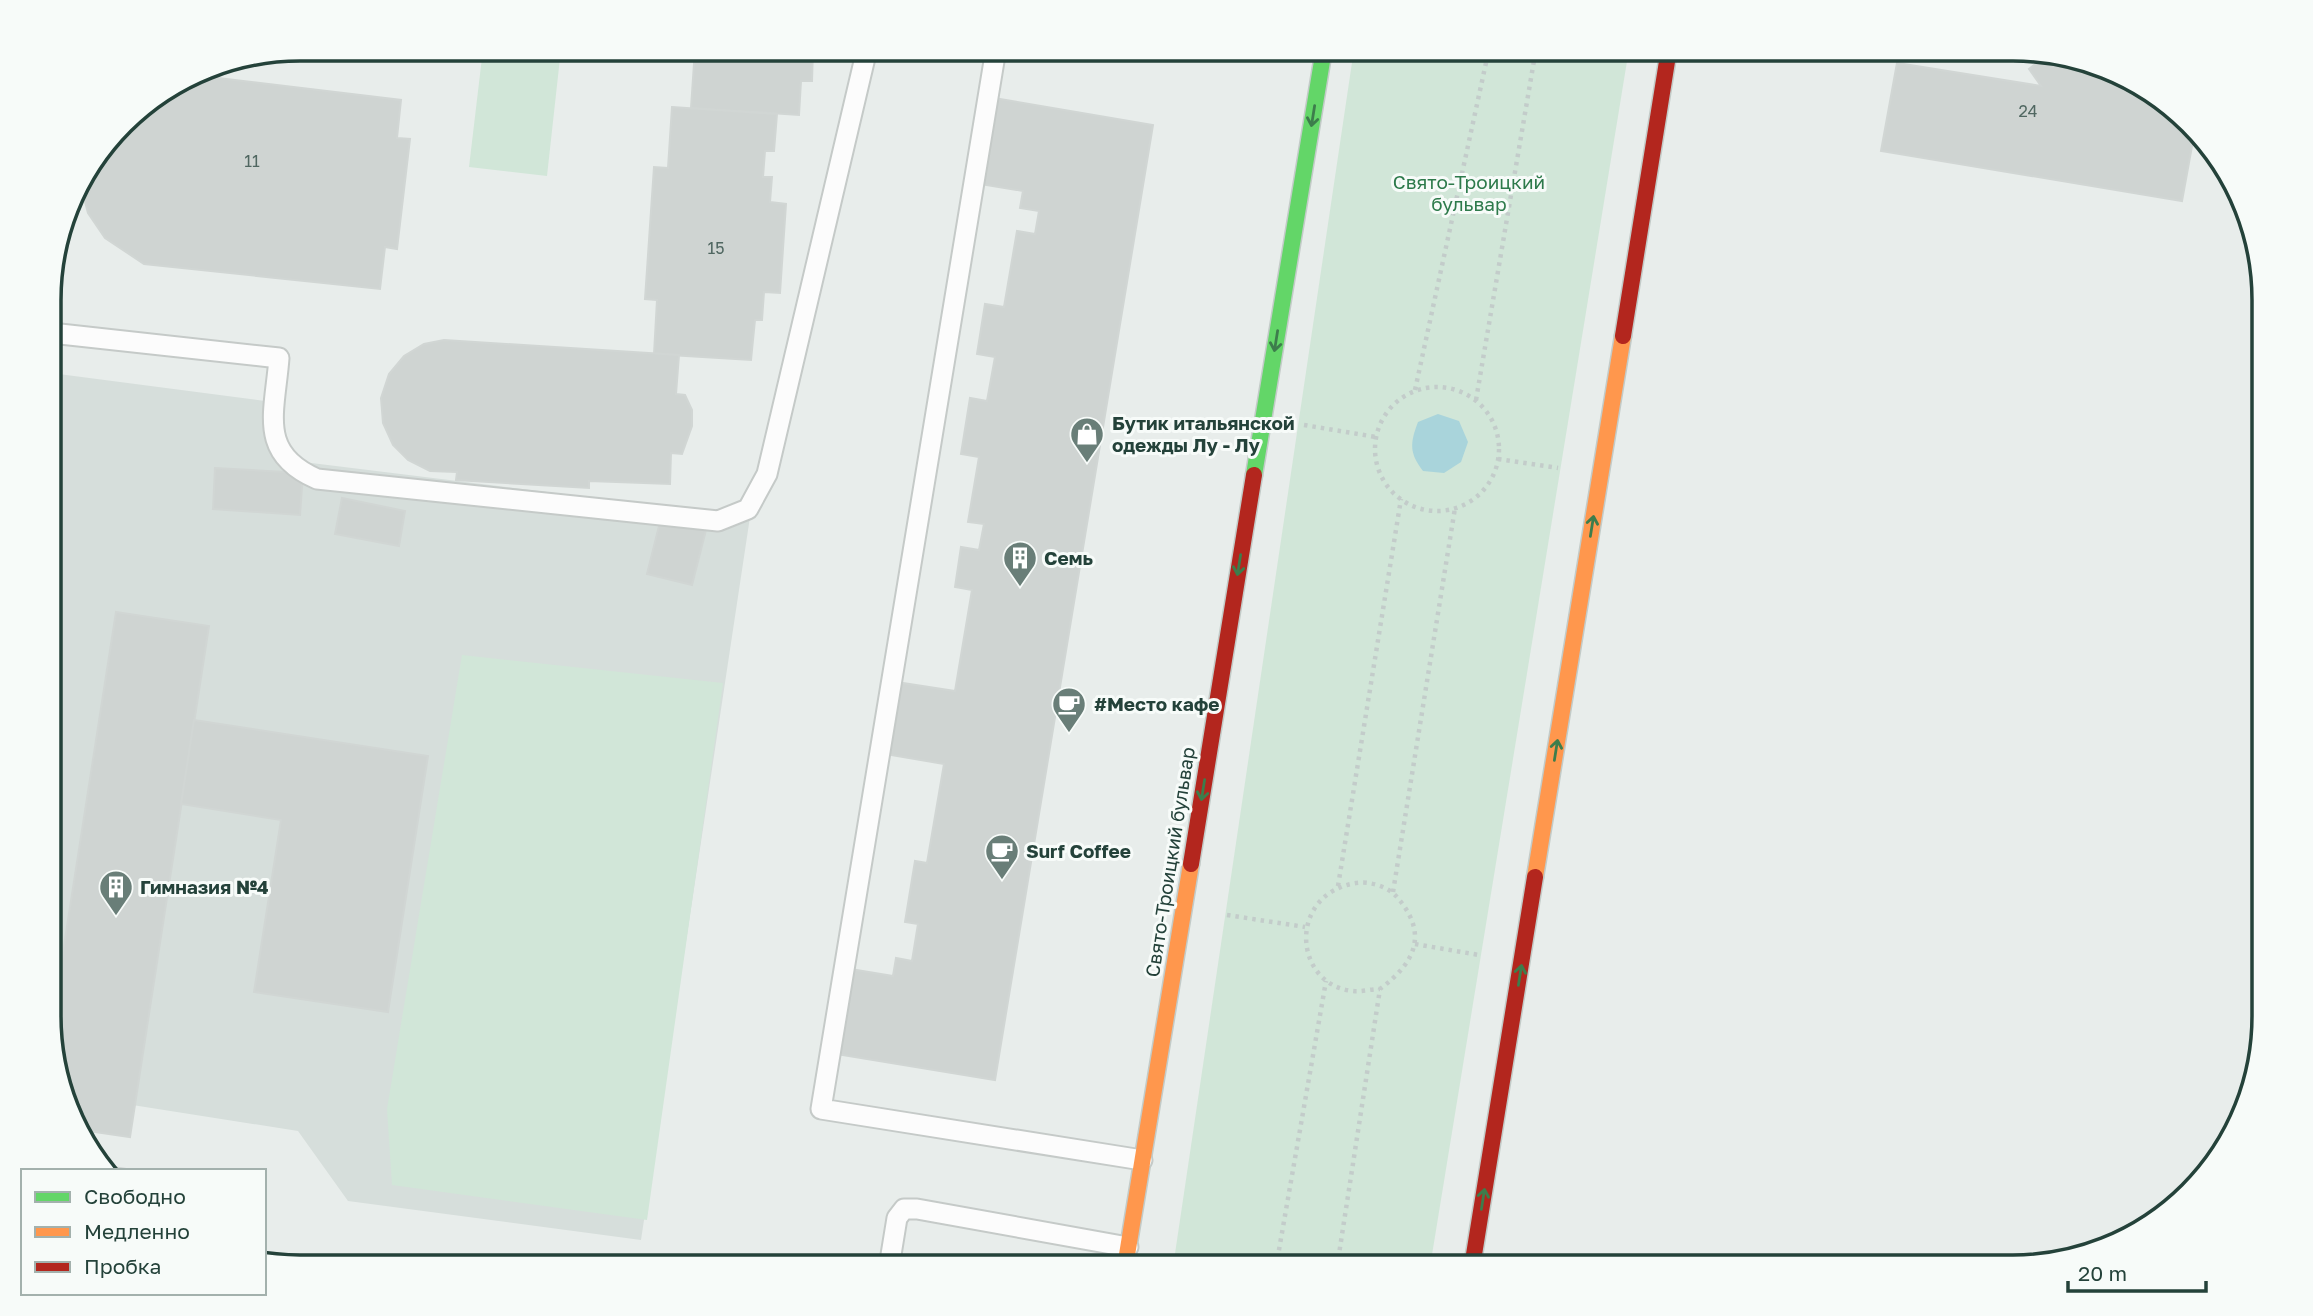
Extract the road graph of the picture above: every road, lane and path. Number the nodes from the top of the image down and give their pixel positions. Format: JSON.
{"nodes":[{"id":1,"x":1322,"y":61,"type":"edge"},
{"id":2,"x":1486,"y":61,"type":"edge"},
{"id":3,"x":1534,"y":61,"type":"edge"},
{"id":4,"x":1667,"y":61,"type":"edge"},
{"id":5,"x":864,"y":62,"type":"edge"},
{"id":6,"x":994,"y":62,"type":"edge"},
{"id":7,"x":61,"y":334,"type":"edge"},
{"id":8,"x":1415,"y":390,"type":"junction"},
{"id":9,"x":1476,"y":400,"type":"junction"},
{"id":10,"x":1263,"y":418,"type":"junction"},
{"id":11,"x":1376,"y":437,"type":"junction"},
{"id":12,"x":1498,"y":459,"type":"junction"},
{"id":13,"x":1601,"y":474,"type":"junction"},
{"id":14,"x":1401,"y":499,"type":"junction"},
{"id":15,"x":1455,"y":508,"type":"junction"},
{"id":16,"x":1338,"y":886,"type":"junction"},
{"id":17,"x":1393,"y":892,"type":"junction"},
{"id":18,"x":1183,"y":909,"type":"junction"},
{"id":19,"x":1305,"y":927,"type":"junction"},
{"id":20,"x":1415,"y":944,"type":"junction"},
{"id":21,"x":1522,"y":963,"type":"junction"},
{"id":22,"x":1326,"y":981,"type":"junction"},
{"id":23,"x":1380,"y":989,"type":"junction"},
{"id":24,"x":1142,"y":1160,"type":"junction"},
{"id":25,"x":1128,"y":1247,"type":"junction"},
{"id":26,"x":1278,"y":1254,"type":"edge"},
{"id":27,"x":1339,"y":1254,"type":"edge"},
{"id":28,"x":1474,"y":1254,"type":"edge"},
{"id":29,"x":890,"y":1255,"type":"edge"},
{"id":30,"x":1127,"y":1255,"type":"edge"}],
"edges":[{"from":1,"to":10,"type":"street","name":"Свято-Троицкий бульвар","one_way":true},
{"from":2,"to":8,"type":"path"},
{"from":3,"to":9,"type":"path"},
{"from":4,"to":13,"type":"street"},
{"from":5,"to":7,"type":"lane"},
{"from":6,"to":24,"type":"lane"},
{"from":8,"to":9,"type":"path"},
{"from":8,"to":11,"type":"path"},
{"from":9,"to":12,"type":"path"},
{"from":10,"to":11,"type":"path"},
{"from":10,"to":18,"type":"street","name":"Свято-Троицкий бульвар","one_way":true},
{"from":11,"to":14,"type":"path"},
{"from":12,"to":13,"type":"path"},
{"from":12,"to":15,"type":"path"},
{"from":21,"to":13,"type":"street","one_way":true},
{"from":14,"to":15,"type":"path"},
{"from":14,"to":16,"type":"path"},
{"from":15,"to":17,"type":"path"},
{"from":16,"to":17,"type":"path"},
{"from":16,"to":19,"type":"path"},
{"from":17,"to":20,"type":"path"},
{"from":18,"to":19,"type":"path"},
{"from":18,"to":24,"type":"street","name":"Свято-Троицкий бульвар"},
{"from":19,"to":22,"type":"path"},
{"from":20,"to":21,"type":"path"},
{"from":20,"to":23,"type":"path"},
{"from":28,"to":21,"type":"street","one_way":true},
{"from":22,"to":23,"type":"path"},
{"from":22,"to":26,"type":"path"},
{"from":23,"to":27,"type":"path"},
{"from":24,"to":25,"type":"street","name":"Свято-Троицкий бульвар"},
{"from":25,"to":29,"type":"lane"},
{"from":25,"to":30,"type":"street","name":"Свято-Троицкий бульвар"}]}
